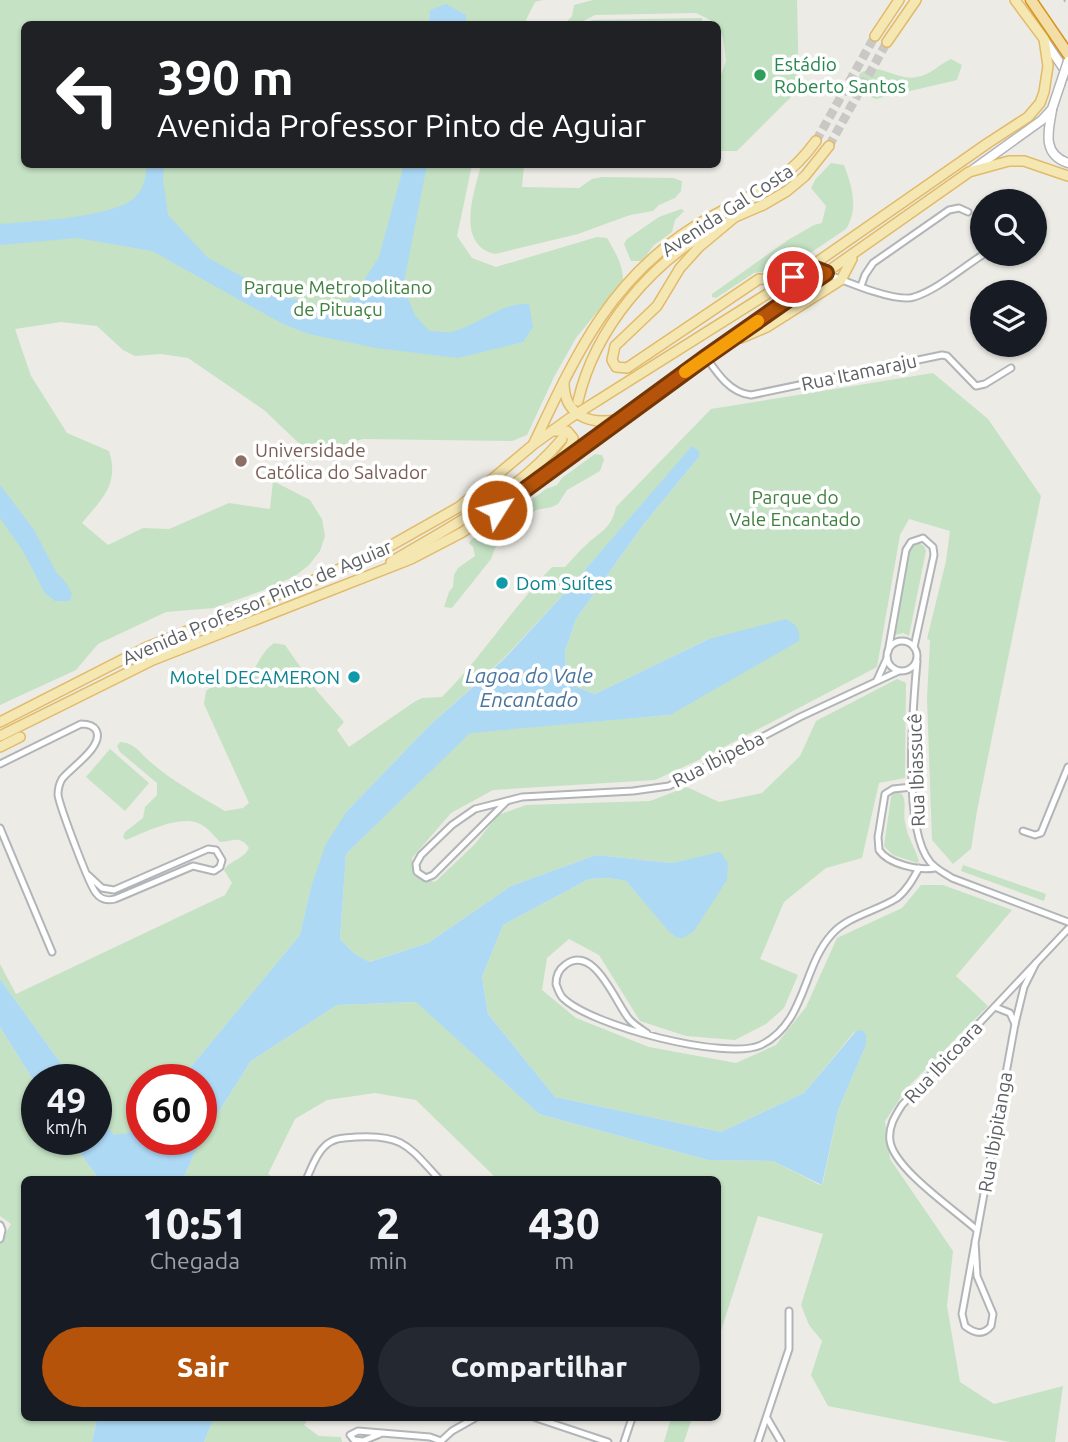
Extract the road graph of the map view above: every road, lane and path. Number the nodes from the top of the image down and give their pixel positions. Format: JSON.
{"nodes":[{"id":1,"x":899,"y":0,"type":"edge"},
{"id":2,"x":916,"y":0,"type":"edge"},
{"id":3,"x":1015,"y":0,"type":"edge"},
{"id":4,"x":1031,"y":0,"type":"edge"},
{"id":5,"x":875,"y":36,"type":"tunnel mouth"},
{"id":6,"x":1044,"y":39,"type":"junction"},
{"id":7,"x":887,"y":42,"type":"tunnel mouth"},
{"id":8,"x":1068,"y":54,"type":"edge"},
{"id":9,"x":1068,"y":61,"type":"edge"},
{"id":10,"x":1068,"y":75,"type":"edge"},
{"id":11,"x":1052,"y":109,"type":"junction"},
{"id":12,"x":816,"y":141,"type":"tunnel mouth"},
{"id":13,"x":828,"y":146,"type":"tunnel mouth"},
{"id":14,"x":1068,"y":163,"type":"edge"},
{"id":15,"x":969,"y":172,"type":"junction"},
{"id":16,"x":1068,"y":176,"type":"edge"},
{"id":17,"x":968,"y":212,"type":"dead end"},
{"id":18,"x":735,"y":218,"type":"junction"},
{"id":19,"x":856,"y":252,"type":"junction"},
{"id":20,"x":970,"y":263,"type":"edge"},
{"id":21,"x":810,"y":267,"type":"junction"},
{"id":22,"x":826,"y":273,"type":"junction"},
{"id":23,"x":841,"y":280,"type":"junction"},
{"id":24,"x":781,"y":284,"type":"junction"},
{"id":25,"x":861,"y":286,"type":"junction"},
{"id":26,"x":791,"y":299,"type":"junction"},
{"id":27,"x":786,"y":315,"type":"junction"},
{"id":28,"x":723,"y":345,"type":"junction"},
{"id":29,"x":706,"y":357,"type":"junction"},
{"id":30,"x":1011,"y":368,"type":"dead end"},
{"id":31,"x":564,"y":380,"type":"junction"},
{"id":32,"x":609,"y":394,"type":"junction"},
{"id":33,"x":578,"y":401,"type":"dead end"},
{"id":34,"x":576,"y":414,"type":"junction"},
{"id":35,"x":621,"y":418,"type":"junction"},
{"id":36,"x":602,"y":420,"type":"junction"},
{"id":37,"x":551,"y":431,"type":"junction"},
{"id":38,"x":562,"y":439,"type":"dead end"},
{"id":39,"x":534,"y":444,"type":"junction"},
{"id":40,"x":551,"y":470,"type":"junction"},
{"id":41,"x":372,"y":575,"type":"junction"},
{"id":42,"x":914,"y":647,"type":"junction"},
{"id":43,"x":888,"y":654,"type":"junction"},
{"id":44,"x":917,"y":661,"type":"junction"},
{"id":45,"x":898,"y":671,"type":"junction"},
{"id":46,"x":907,"y":671,"type":"junction"},
{"id":47,"x":877,"y":680,"type":"junction"},
{"id":48,"x":914,"y":691,"type":"junction"},
{"id":49,"x":11,"y":717,"type":"junction"},
{"id":50,"x":0,"y":722,"type":"edge"},
{"id":51,"x":18,"y":733,"type":"junction"},
{"id":52,"x":0,"y":736,"type":"edge"},
{"id":53,"x":4,"y":745,"type":"edge"},
{"id":54,"x":27,"y":750,"type":"junction"},
{"id":55,"x":14,"y":756,"type":"junction"},
{"id":56,"x":0,"y":764,"type":"edge"},
{"id":57,"x":1068,"y":768,"type":"edge"},
{"id":58,"x":912,"y":786,"type":"junction"},
{"id":59,"x":507,"y":801,"type":"junction"},
{"id":60,"x":0,"y":828,"type":"edge"},
{"id":61,"x":1023,"y":831,"type":"dead end"},
{"id":62,"x":935,"y":867,"type":"junction"},
{"id":63,"x":919,"y":868,"type":"junction"},
{"id":64,"x":88,"y":875,"type":"junction"},
{"id":65,"x":1068,"y":922,"type":"edge"},
{"id":66,"x":1068,"y":929,"type":"edge"},
{"id":67,"x":52,"y":952,"type":"dead end"},
{"id":68,"x":1036,"y":963,"type":"junction"},
{"id":69,"x":995,"y":1007,"type":"junction"},
{"id":70,"x":1015,"y":1024,"type":"junction"},
{"id":71,"x":647,"y":1033,"type":"junction"},
{"id":72,"x":308,"y":1176,"type":"edge"},
{"id":73,"x":436,"y":1176,"type":"edge"},
{"id":74,"x":0,"y":1225,"type":"edge"},
{"id":75,"x":977,"y":1230,"type":"junction"},
{"id":76,"x":0,"y":1239,"type":"edge"},
{"id":77,"x":975,"y":1241,"type":"junction"},
{"id":78,"x":789,"y":1311,"type":"dead end"},
{"id":79,"x":767,"y":1418,"type":"junction"},
{"id":80,"x":471,"y":1421,"type":"edge"},
{"id":81,"x":545,"y":1421,"type":"edge"},
{"id":82,"x":631,"y":1421,"type":"edge"},
{"id":83,"x":380,"y":1434,"type":"junction"},
{"id":84,"x":441,"y":1441,"type":"edge"},
{"id":85,"x":608,"y":1442,"type":"edge"},
{"id":86,"x":624,"y":1442,"type":"edge"},
{"id":87,"x":758,"y":1442,"type":"edge"},
{"id":88,"x":781,"y":1442,"type":"edge"}],
"edges":[{"from":1,"to":5,"type":"main road"},
{"from":2,"to":7,"type":"main road"},
{"from":3,"to":6,"type":"main road"},
{"from":4,"to":8,"type":"highway"},
{"from":6,"to":10,"type":"main road"},
{"from":6,"to":21,"type":"main road","name":"Avenida Professor Pinto de Aguiar"},
{"from":9,"to":11,"type":"main road","bridge":true},
{"from":11,"to":14,"type":"main road"},
{"from":11,"to":15,"type":"main road"},
{"from":12,"to":31,"type":"main road","name":"Avenida Gal Costa"},
{"from":13,"to":18,"type":"main road"},
{"from":15,"to":16,"type":"main road","name":"Avenida Professor Pinto de Aguiar"},
{"from":15,"to":19,"type":"main road","name":"Avenida Professor Pinto de Aguiar"},
{"from":17,"to":25,"type":"street"},
{"from":18,"to":24,"type":"main road"},
{"from":18,"to":33,"type":"main road"},
{"from":19,"to":22,"type":"main road","name":"Avenida Professor Pinto de Aguiar"},
{"from":19,"to":23,"type":"main road"},
{"from":20,"to":25,"type":"street"},
{"from":21,"to":22,"type":"street"},
{"from":21,"to":24,"type":"main road","name":"Avenida Professor Pinto de Aguiar"},
{"from":22,"to":23,"type":"street"},
{"from":22,"to":26,"type":"main road","name":"Avenida Professor Pinto de Aguiar"},
{"from":23,"to":25,"type":"street"},
{"from":23,"to":27,"type":"main road"},
{"from":24,"to":26,"type":"main road"},
{"from":24,"to":32,"type":"main road","name":"Avenida Professor Pinto de Aguiar"},
{"from":26,"to":27,"type":"main road"},
{"from":26,"to":28,"type":"main road","name":"Avenida Professor Pinto de Aguiar"},
{"from":27,"to":28,"type":"main road"},
{"from":28,"to":29,"type":"main road","name":"Avenida Professor Pinto de Aguiar"},
{"from":29,"to":30,"type":"street","name":"Rua Itamaraju"},
{"from":29,"to":35,"type":"main road","name":"Avenida Professor Pinto de Aguiar"},
{"from":31,"to":34,"type":"main road"},
{"from":31,"to":39,"type":"main road","name":"Avenida Gal Costa"},
{"from":32,"to":34,"type":"main road","name":"Avenida Professor Pinto de Aguiar"},
{"from":32,"to":36,"type":"main road"},
{"from":34,"to":36,"type":"main road"},
{"from":34,"to":37,"type":"main road","name":"Avenida Professor Pinto de Aguiar"},
{"from":35,"to":36,"type":"main road"},
{"from":35,"to":40,"type":"main road","name":"Avenida Professor Pinto de Aguiar"},
{"from":37,"to":39,"type":"main road","name":"Avenida Professor Pinto de Aguiar"},
{"from":37,"to":40,"type":"main road"},
{"from":38,"to":41,"type":"main road"},
{"from":39,"to":49,"type":"main road","name":"Avenida Professor Pinto de Aguiar"},
{"from":40,"to":41,"type":"main road","name":"Avenida Professor Pinto de Aguiar"},
{"from":41,"to":51,"type":"main road","name":"Avenida Professor Pinto de Aguiar"},
{"from":42,"to":43,"type":"street"},
{"from":42,"to":43,"type":"street"},
{"from":42,"to":44,"type":"street"},
{"from":43,"to":45,"type":"street"},
{"from":43,"to":47,"type":"street"},
{"from":44,"to":46,"type":"street"},
{"from":44,"to":48,"type":"street","name":"Rua Ibiassucê"},
{"from":45,"to":46,"type":"street"},
{"from":45,"to":47,"type":"street","name":"Rua Ibipeba"},
{"from":46,"to":48,"type":"street","name":"Rua Ibiassucê"},
{"from":47,"to":59,"type":"street","name":"Rua Ibipeba"},
{"from":48,"to":58,"type":"street","name":"Rua Ibiassucê"},
{"from":49,"to":50,"type":"main road","name":"Avenida Professor Pinto de Aguiar"},
{"from":49,"to":51,"type":"street"},
{"from":51,"to":52,"type":"main road","name":"Avenida Professor Pinto de Aguiar"},
{"from":51,"to":53,"type":"main road"},
{"from":51,"to":54,"type":"street"},
{"from":53,"to":55,"type":"street"},
{"from":54,"to":55,"type":"street"},
{"from":54,"to":64,"type":"street"},
{"from":55,"to":56,"type":"street"},
{"from":57,"to":61,"type":"street"},
{"from":58,"to":62,"type":"street","name":"Rua Ibiassucê"},
{"from":58,"to":63,"type":"street"},
{"from":59,"to":59,"type":"street","name":"Rua Ibipeba"},
{"from":60,"to":67,"type":"street"},
{"from":62,"to":63,"type":"street"},
{"from":62,"to":65,"type":"street"},
{"from":63,"to":71,"type":"street"},
{"from":64,"to":64,"type":"street"},
{"from":66,"to":68,"type":"street","name":"Rua Ibicoara"},
{"from":68,"to":69,"type":"street","name":"Rua Ibicoara"},
{"from":68,"to":70,"type":"street","name":"Rua Ibipitanga"},
{"from":69,"to":70,"type":"street"},
{"from":69,"to":75,"type":"street","name":"Rua Ibicoara"},
{"from":70,"to":75,"type":"street","name":"Rua Ibipitanga"},
{"from":71,"to":71,"type":"street"},
{"from":72,"to":73,"type":"street"},
{"from":74,"to":76,"type":"street"},
{"from":75,"to":77,"type":"street","name":"Rua Ibipitanga"},
{"from":77,"to":77,"type":"street","name":"Rua Ibipitanga"},
{"from":78,"to":79,"type":"street"},
{"from":79,"to":87,"type":"street"},
{"from":79,"to":88,"type":"street"},
{"from":80,"to":84,"type":"street"},
{"from":81,"to":85,"type":"street"},
{"from":82,"to":86,"type":"street"},
{"from":83,"to":83,"type":"street"},
{"from":83,"to":84,"type":"street"}]}
